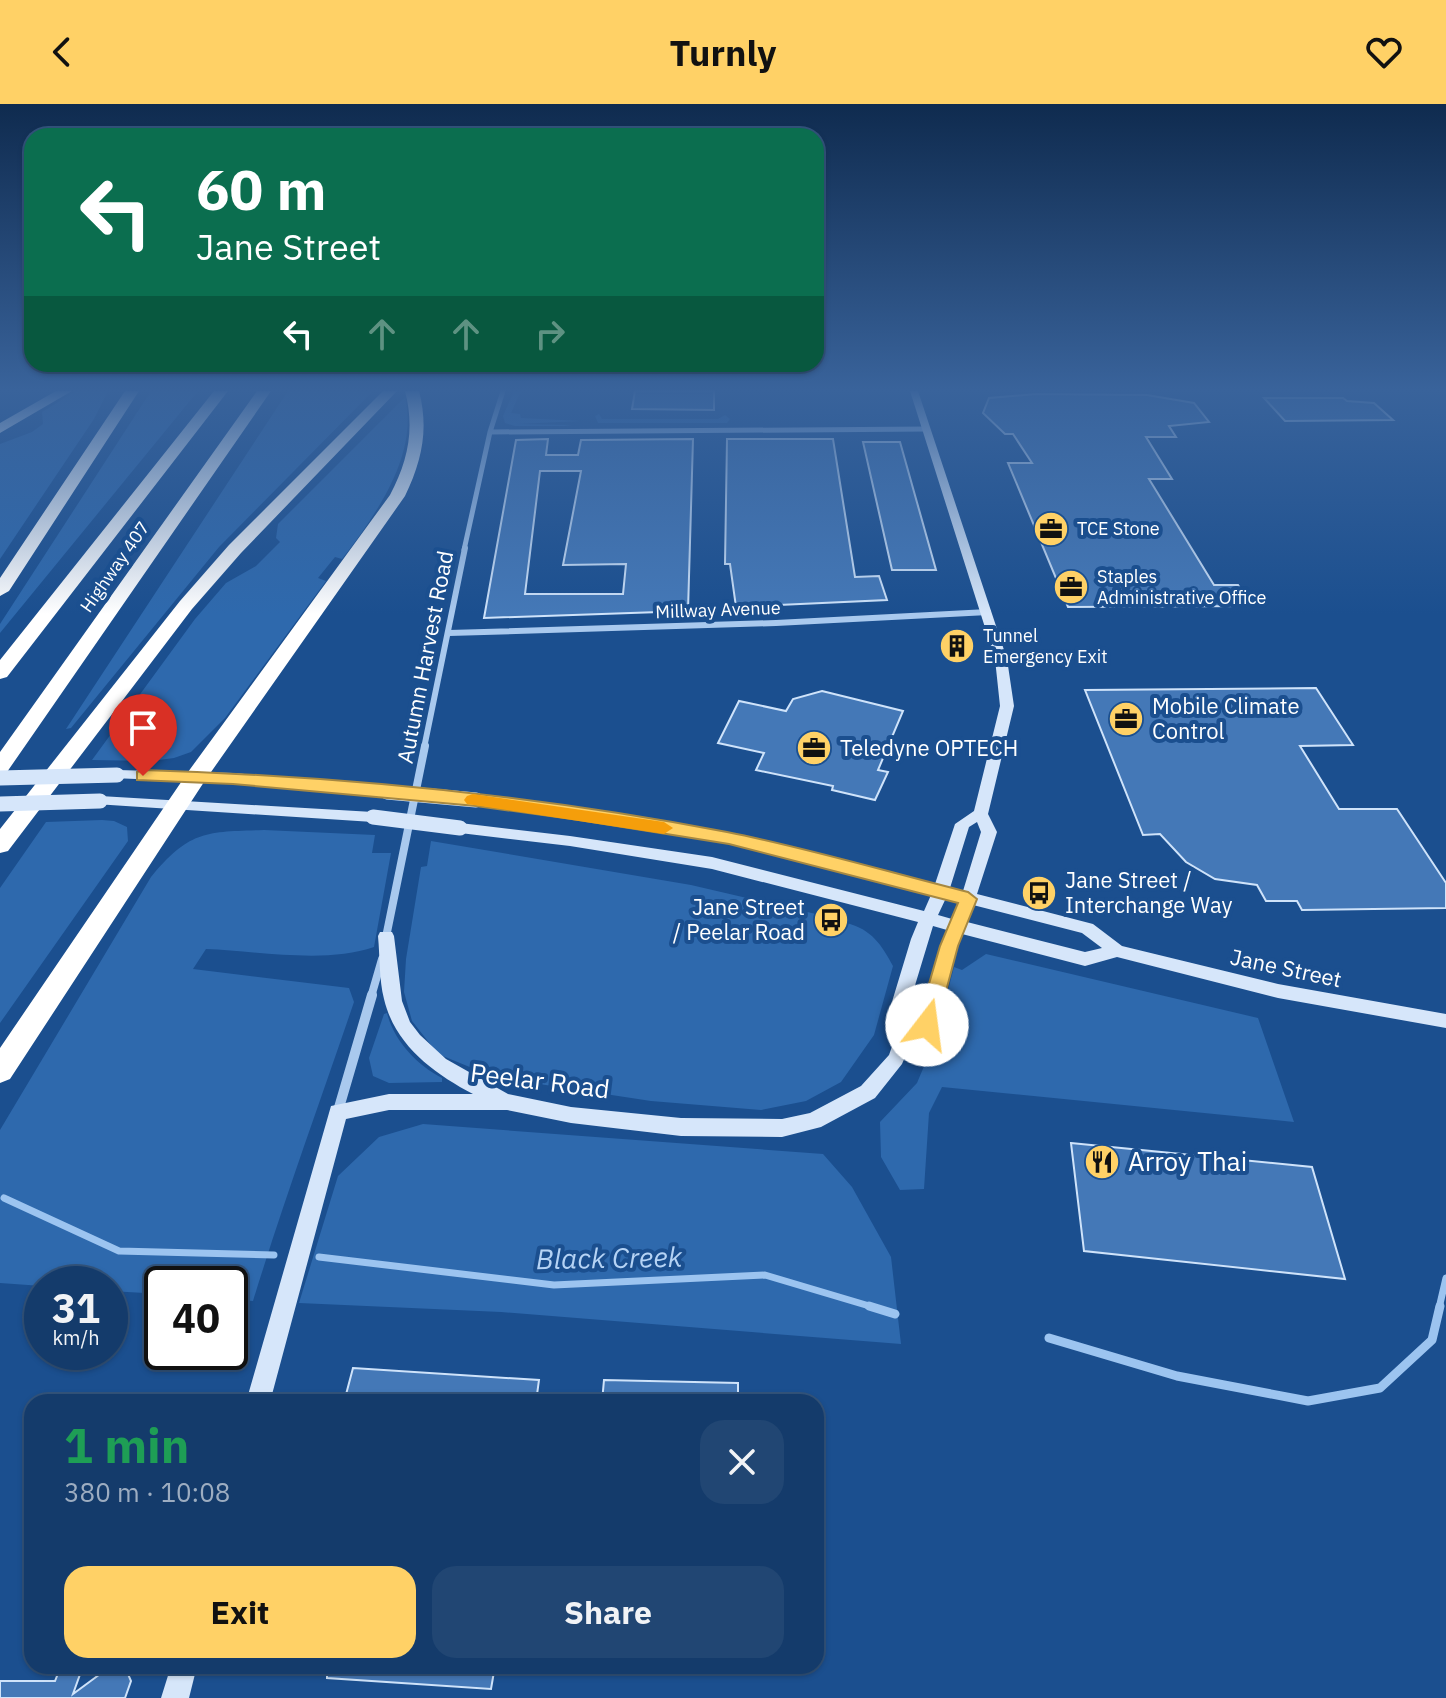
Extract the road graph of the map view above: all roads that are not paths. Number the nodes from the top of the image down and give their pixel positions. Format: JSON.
{"nodes":[{"id":1,"x":83,"y":465,"type":"edge"},
{"id":2,"x":163,"y":465,"type":"edge"},
{"id":3,"x":212,"y":465,"type":"edge"},
{"id":4,"x":317,"y":465,"type":"edge"},
{"id":5,"x":414,"y":465,"type":"edge"},
{"id":6,"x":483,"y":465,"type":"edge"},
{"id":7,"x":939,"y":465,"type":"edge"},
{"id":8,"x":0,"y":591,"type":"edge"},
{"id":9,"x":988,"y":612,"type":"junction"},
{"id":10,"x":449,"y":633,"type":"junction"},
{"id":11,"x":0,"y":673,"type":"edge"},
{"id":12,"x":0,"y":767,"type":"edge"},
{"id":13,"x":196,"y":777,"type":"junction"},
{"id":14,"x":0,"y":778,"type":"edge"},
{"id":15,"x":0,"y":804,"type":"edge"},
{"id":16,"x":178,"y":805,"type":"junction"},
{"id":17,"x":981,"y":814,"type":"junction"},
{"id":18,"x":0,"y":845,"type":"edge"},
{"id":19,"x":940,"y":893,"type":"junction"},
{"id":20,"x":968,"y":899,"type":"junction"},
{"id":21,"x":928,"y":920,"type":"junction"},
{"id":22,"x":957,"y":927,"type":"junction"},
{"id":23,"x":386,"y":936,"type":"junction"},
{"id":24,"x":1117,"y":951,"type":"junction"},
{"id":25,"x":1446,"y":1021,"type":"edge"},
{"id":26,"x":904,"y":1038,"type":"junction"},
{"id":27,"x":0,"y":1071,"type":"edge"},
{"id":28,"x":507,"y":1102,"type":"junction"},
{"id":29,"x":338,"y":1112,"type":"junction"},
{"id":30,"x":260,"y":1394,"type":"edge"},
{"id":31,"x":182,"y":1674,"type":"edge"},
{"id":32,"x":175,"y":1698,"type":"edge"}],
"edges":[{"from":1,"to":8,"type":"highway"},
{"from":2,"to":11,"type":"highway","name":"Highway 407"},
{"from":3,"to":12,"type":"highway","name":"Highway 407"},
{"from":4,"to":18,"type":"highway"},
{"from":5,"to":13,"type":"highway"},
{"from":6,"to":10,"type":"street","name":"Autumn Harvest Road"},
{"from":7,"to":9,"type":"street"},
{"from":9,"to":10,"type":"street","name":"Millway Avenue"},
{"from":9,"to":17,"type":"street"},
{"from":10,"to":23,"type":"street","name":"Autumn Harvest Road"},
{"from":13,"to":14,"type":"street","name":"Jane Street","bridge":true},
{"from":13,"to":16,"type":"highway"},
{"from":13,"to":19,"type":"street","name":"Jane Street","bridge":true},
{"from":15,"to":16,"type":"street","name":"Jane Street","bridge":true},
{"from":16,"to":21,"type":"street","name":"Jane Street","bridge":true},
{"from":16,"to":27,"type":"highway"},
{"from":17,"to":19,"type":"street"},
{"from":17,"to":20,"type":"street","name":"Peelar Road"},
{"from":19,"to":20,"type":"street","name":"Jane Street"},
{"from":19,"to":21,"type":"street"},
{"from":20,"to":22,"type":"street","name":"Peelar Road"},
{"from":20,"to":24,"type":"street","name":"Jane Street"},
{"from":21,"to":22,"type":"street","name":"Jane Street"},
{"from":21,"to":26,"type":"street"},
{"from":22,"to":24,"type":"street","name":"Jane Street"},
{"from":22,"to":26,"type":"street","name":"Peelar Road"},
{"from":23,"to":28,"type":"street"},
{"from":23,"to":29,"type":"street","name":"Autumn Harvest Road"},
{"from":24,"to":25,"type":"street","name":"Jane Street"},
{"from":26,"to":28,"type":"street","name":"Peelar Road"},
{"from":28,"to":29,"type":"street","name":"Peelar Road"},
{"from":29,"to":30,"type":"street"},
{"from":31,"to":32,"type":"street"}]}
